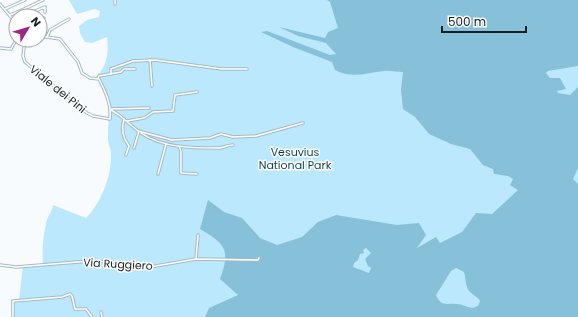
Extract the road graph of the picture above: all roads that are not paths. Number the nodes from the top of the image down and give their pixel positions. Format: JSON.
{"nodes":[{"id":1,"x":26,"y":0,"type":"edge"},
{"id":2,"x":43,"y":0,"type":"edge"},
{"id":3,"x":115,"y":0,"type":"edge"},
{"id":4,"x":0,"y":4,"type":"edge"},
{"id":5,"x":115,"y":4,"type":"dead end"},
{"id":6,"x":26,"y":8,"type":"edge"},
{"id":7,"x":4,"y":9,"type":"junction"},
{"id":8,"x":8,"y":13,"type":"edge"},
{"id":9,"x":69,"y":19,"type":"dead end"},
{"id":10,"x":48,"y":35,"type":"edge"},
{"id":11,"x":48,"y":37,"type":"edge"},
{"id":12,"x":0,"y":48,"type":"edge"},
{"id":13,"x":12,"y":48,"type":"edge"},
{"id":14,"x":25,"y":48,"type":"edge"},
{"id":15,"x":150,"y":60,"type":"junction"},
{"id":16,"x":134,"y":69,"type":"dead end"},
{"id":17,"x":247,"y":69,"type":"dead end"},
{"id":18,"x":111,"y":74,"type":"junction"},
{"id":19,"x":98,"y":78,"type":"junction"},
{"id":20,"x":152,"y":86,"type":"dead end"},
{"id":21,"x":197,"y":92,"type":"dead end"},
{"id":22,"x":150,"y":108,"type":"dead end"},
{"id":23,"x":111,"y":110,"type":"junction"},
{"id":24,"x":124,"y":119,"type":"junction"},
{"id":25,"x":127,"y":121,"type":"junction"},
{"id":26,"x":303,"y":123,"type":"dead end"},
{"id":27,"x":139,"y":132,"type":"junction"},
{"id":28,"x":166,"y":144,"type":"junction"},
{"id":29,"x":233,"y":145,"type":"dead end"},
{"id":30,"x":178,"y":146,"type":"junction"},
{"id":31,"x":134,"y":148,"type":"dead end"},
{"id":32,"x":126,"y":155,"type":"dead end"},
{"id":33,"x":158,"y":174,"type":"dead end"},
{"id":34,"x":197,"y":174,"type":"dead end"},
{"id":35,"x":198,"y":235,"type":"dead end"},
{"id":36,"x":259,"y":258,"type":"dead end"},
{"id":37,"x":196,"y":259,"type":"junction"},
{"id":38,"x":0,"y":265,"type":"edge"},
{"id":39,"x":101,"y":312,"type":"dead end"},
{"id":40,"x":13,"y":317,"type":"edge"},
{"id":41,"x":92,"y":317,"type":"edge"},
{"id":42,"x":102,"y":317,"type":"edge"}],
"edges":[{"from":1,"to":7,"type":"street"},
{"from":2,"to":6,"type":"street"},
{"from":3,"to":5,"type":"street"},
{"from":4,"to":7,"type":"street"},
{"from":7,"to":8,"type":"street"},
{"from":9,"to":10,"type":"street"},
{"from":11,"to":19,"type":"street"},
{"from":12,"to":13,"type":"street"},
{"from":14,"to":23,"type":"street","name":"Viale dei Pini"},
{"from":15,"to":17,"type":"street"},
{"from":15,"to":18,"type":"street"},
{"from":15,"to":20,"type":"street"},
{"from":16,"to":18,"type":"street"},
{"from":18,"to":19,"type":"street"},
{"from":19,"to":23,"type":"street"},
{"from":21,"to":25,"type":"street"},
{"from":22,"to":23,"type":"street"},
{"from":23,"to":24,"type":"street"},
{"from":24,"to":25,"type":"street"},
{"from":24,"to":32,"type":"street"},
{"from":25,"to":27,"type":"street"},
{"from":26,"to":27,"type":"street"},
{"from":27,"to":28,"type":"street"},
{"from":27,"to":31,"type":"street"},
{"from":28,"to":30,"type":"street"},
{"from":28,"to":33,"type":"street"},
{"from":29,"to":30,"type":"street"},
{"from":30,"to":34,"type":"street"},
{"from":35,"to":37,"type":"street"},
{"from":36,"to":37,"type":"street","name":"Via Ruggiero"},
{"from":37,"to":38,"type":"street","name":"Via Ruggiero"},
{"from":39,"to":42,"type":"street"},
{"from":40,"to":41,"type":"street"}]}
